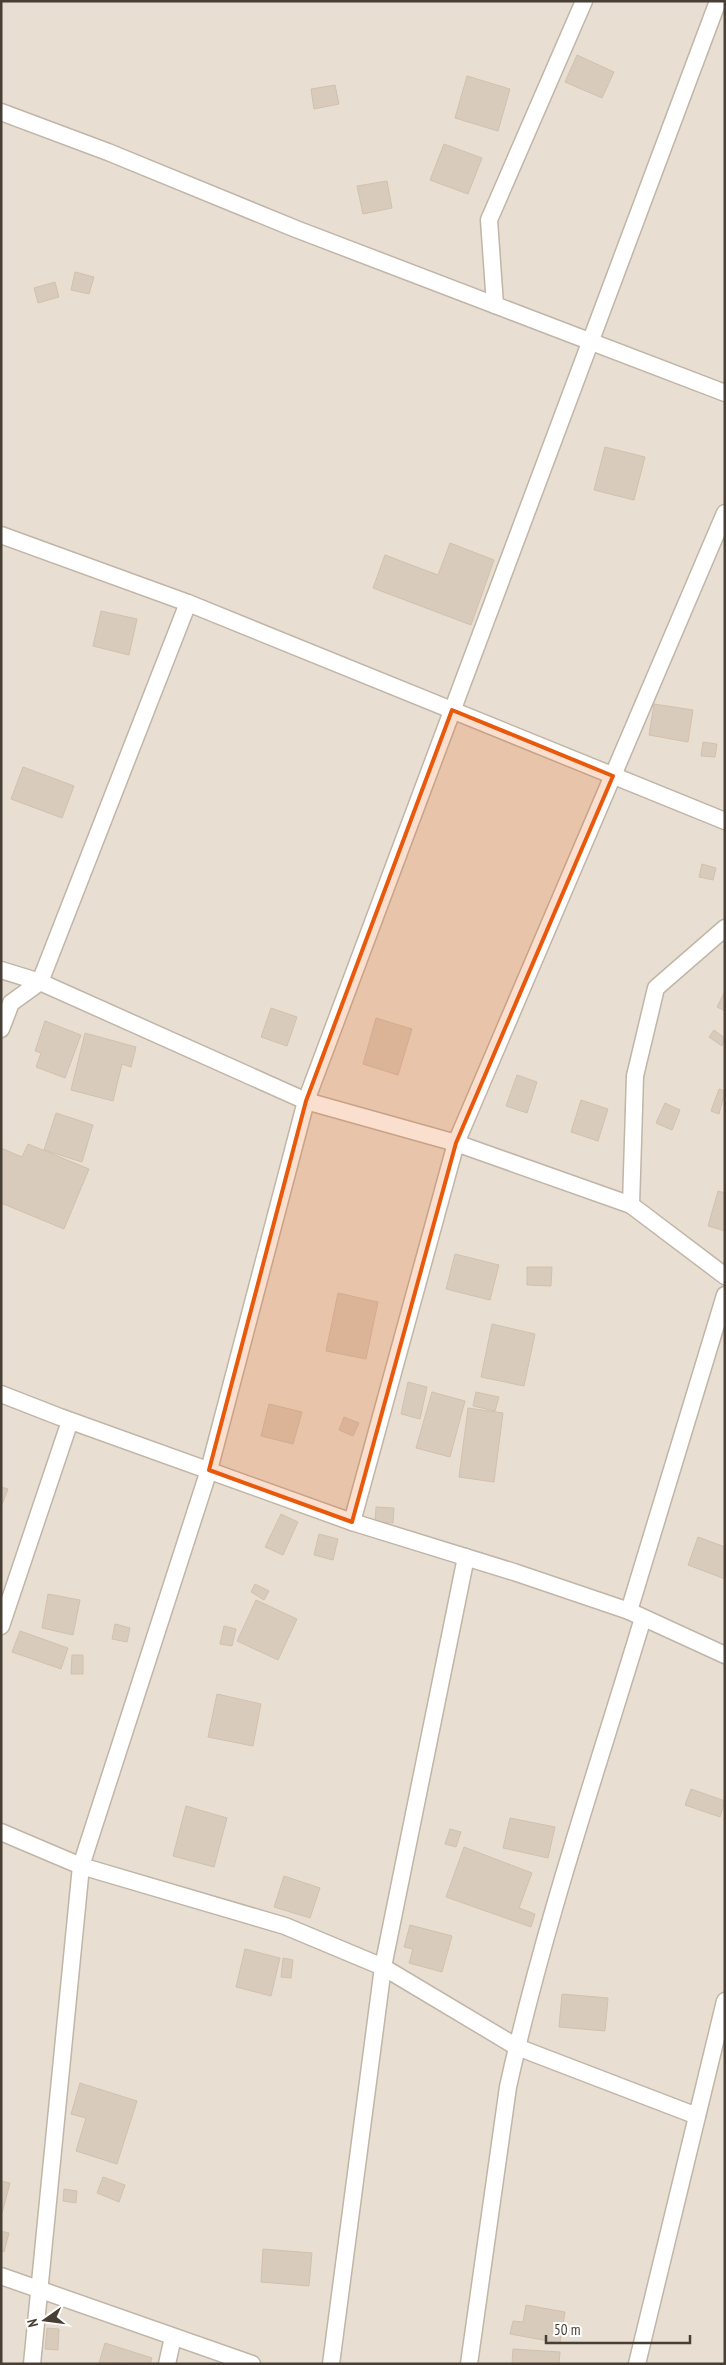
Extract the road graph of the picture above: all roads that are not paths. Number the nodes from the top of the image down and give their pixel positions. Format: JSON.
{"nodes":[{"id":1,"x":584,"y":1,"type":"edge"},
{"id":2,"x":718,"y":1,"type":"edge"},
{"id":3,"x":1,"y":112,"type":"edge"},
{"id":4,"x":495,"y":305,"type":"junction"},
{"id":5,"x":590,"y":342,"type":"junction"},
{"id":6,"x":725,"y":394,"type":"edge"},
{"id":7,"x":725,"y":513,"type":"edge"},
{"id":8,"x":1,"y":535,"type":"edge"},
{"id":9,"x":188,"y":603,"type":"junction"},
{"id":10,"x":452,"y":710,"type":"junction"},
{"id":11,"x":613,"y":776,"type":"junction"},
{"id":12,"x":725,"y":821,"type":"edge"},
{"id":13,"x":725,"y":928,"type":"edge"},
{"id":14,"x":1,"y":970,"type":"edge"},
{"id":15,"x":40,"y":982,"type":"junction"},
{"id":16,"x":1,"y":1029,"type":"edge"},
{"id":17,"x":306,"y":1101,"type":"junction"},
{"id":18,"x":456,"y":1143,"type":"junction"},
{"id":19,"x":631,"y":1206,"type":"junction"},
{"id":20,"x":725,"y":1276,"type":"edge"},
{"id":21,"x":725,"y":1295,"type":"edge"},
{"id":22,"x":1,"y":1394,"type":"edge"},
{"id":23,"x":70,"y":1421,"type":"junction"},
{"id":24,"x":209,"y":1470,"type":"junction"},
{"id":25,"x":352,"y":1522,"type":"junction"},
{"id":26,"x":466,"y":1557,"type":"junction"},
{"id":27,"x":636,"y":1615,"type":"junction"},
{"id":28,"x":1,"y":1626,"type":"edge"},
{"id":29,"x":725,"y":1655,"type":"edge"},
{"id":30,"x":1,"y":1832,"type":"edge"},
{"id":31,"x":82,"y":1866,"type":"junction"},
{"id":32,"x":383,"y":1967,"type":"junction"},
{"id":33,"x":725,"y":2001,"type":"edge"},
{"id":34,"x":517,"y":2047,"type":"junction"},
{"id":35,"x":697,"y":2116,"type":"junction"},
{"id":36,"x":1,"y":2276,"type":"edge"},
{"id":37,"x":41,"y":2291,"type":"junction"},
{"id":38,"x":173,"y":2337,"type":"junction"},
{"id":39,"x":32,"y":2364,"type":"edge"},
{"id":40,"x":167,"y":2364,"type":"edge"},
{"id":41,"x":252,"y":2364,"type":"edge"},
{"id":42,"x":331,"y":2364,"type":"edge"},
{"id":43,"x":469,"y":2364,"type":"edge"},
{"id":44,"x":637,"y":2364,"type":"edge"}],
"edges":[{"from":1,"to":4,"type":"street"},
{"from":2,"to":5,"type":"street"},
{"from":3,"to":4,"type":"street"},
{"from":4,"to":5,"type":"street"},
{"from":5,"to":6,"type":"street"},
{"from":5,"to":10,"type":"street"},
{"from":7,"to":11,"type":"street"},
{"from":8,"to":9,"type":"street"},
{"from":9,"to":10,"type":"street"},
{"from":9,"to":15,"type":"street"},
{"from":10,"to":11,"type":"street"},
{"from":10,"to":17,"type":"street"},
{"from":11,"to":12,"type":"street"},
{"from":11,"to":18,"type":"street"},
{"from":13,"to":19,"type":"street"},
{"from":14,"to":15,"type":"street"},
{"from":15,"to":16,"type":"street"},
{"from":15,"to":17,"type":"street"},
{"from":17,"to":18,"type":"street"},
{"from":17,"to":24,"type":"street"},
{"from":18,"to":19,"type":"street"},
{"from":18,"to":25,"type":"street"},
{"from":19,"to":20,"type":"street"},
{"from":21,"to":27,"type":"street"},
{"from":22,"to":23,"type":"street"},
{"from":23,"to":24,"type":"street"},
{"from":23,"to":28,"type":"street"},
{"from":24,"to":25,"type":"street"},
{"from":24,"to":31,"type":"street"},
{"from":25,"to":26,"type":"street"},
{"from":26,"to":27,"type":"street"},
{"from":26,"to":32,"type":"street"},
{"from":27,"to":29,"type":"street"},
{"from":27,"to":34,"type":"street"},
{"from":30,"to":31,"type":"street"},
{"from":31,"to":32,"type":"street"},
{"from":31,"to":37,"type":"street"},
{"from":32,"to":34,"type":"street"},
{"from":32,"to":42,"type":"street"},
{"from":33,"to":35,"type":"street"},
{"from":34,"to":35,"type":"street"},
{"from":34,"to":43,"type":"street"},
{"from":35,"to":44,"type":"street"},
{"from":36,"to":37,"type":"street"},
{"from":37,"to":38,"type":"street"},
{"from":37,"to":39,"type":"street"},
{"from":38,"to":40,"type":"street"},
{"from":38,"to":41,"type":"street"}]}
